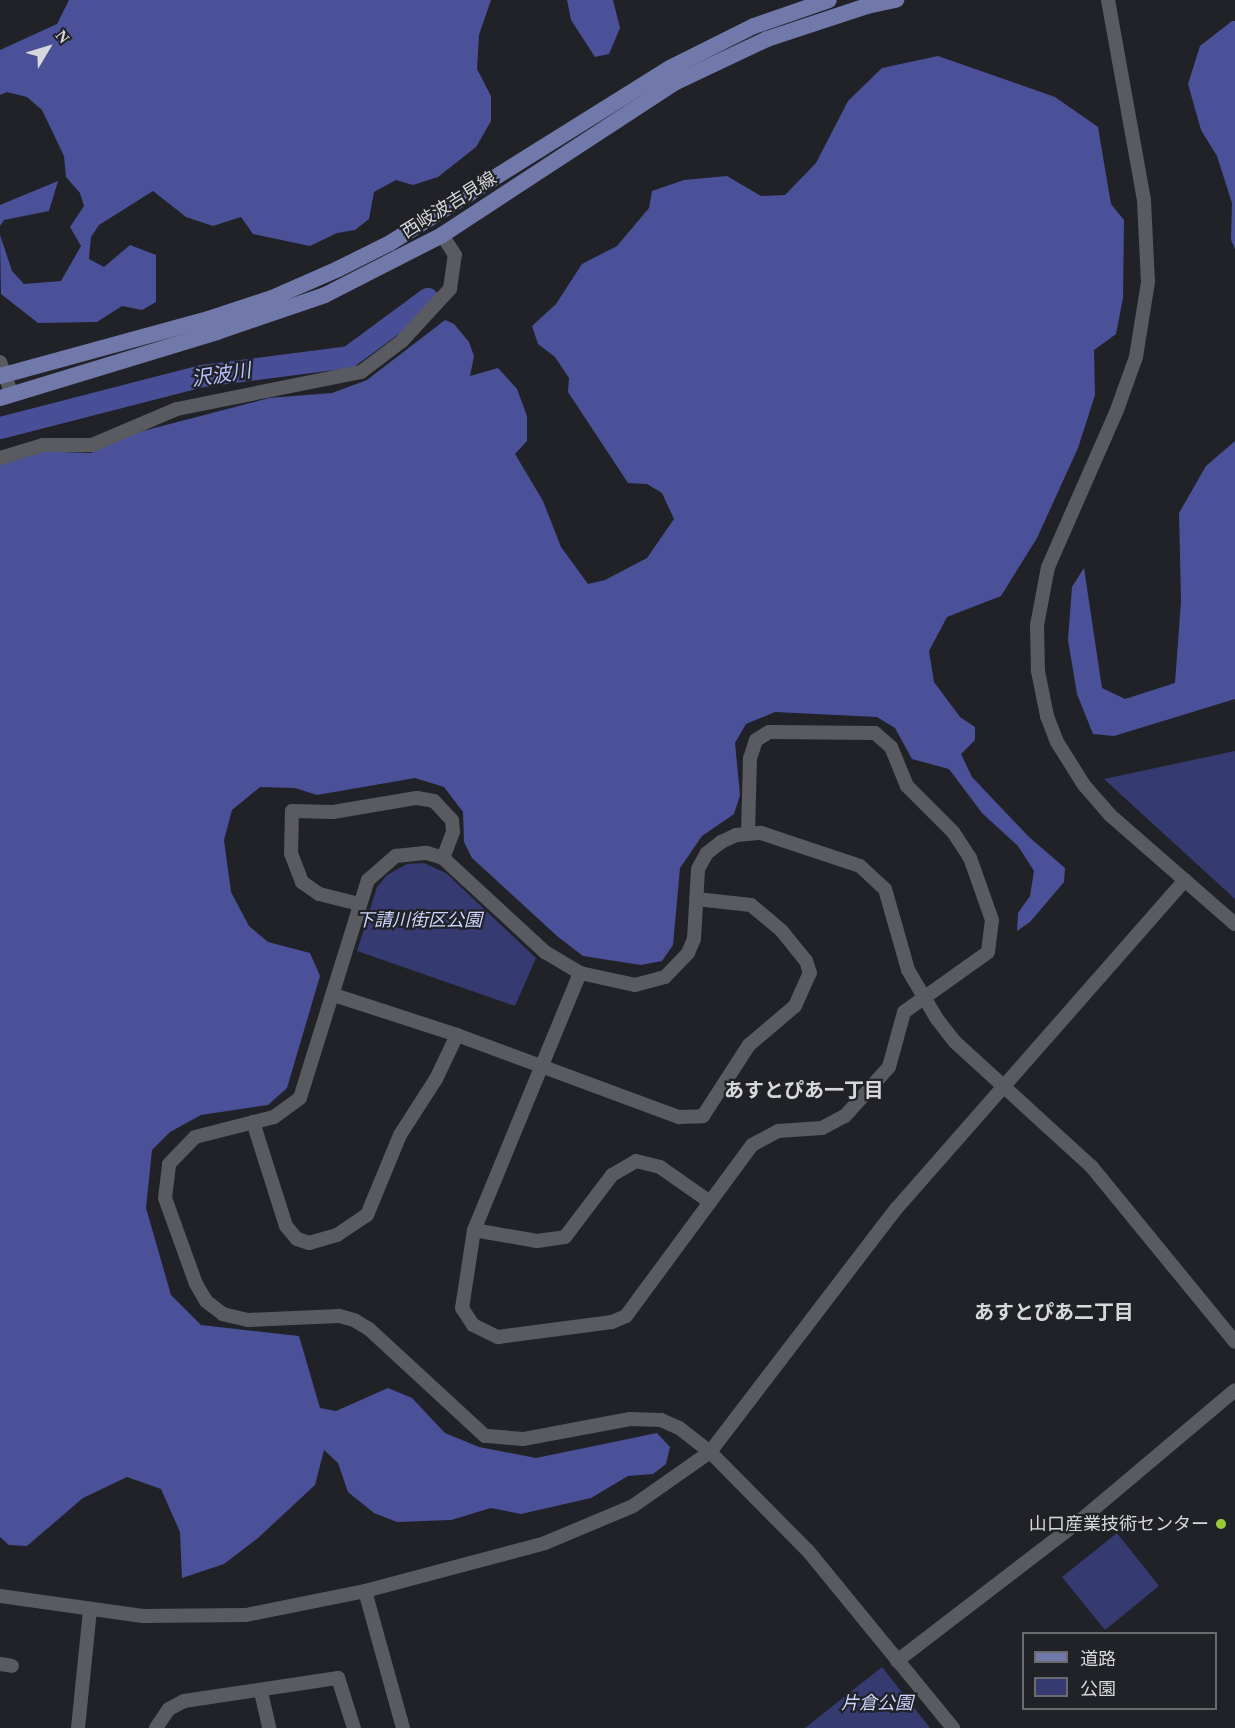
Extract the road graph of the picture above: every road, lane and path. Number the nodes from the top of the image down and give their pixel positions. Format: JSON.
{"nodes":[{"id":1,"x":829,"y":0,"type":"edge"},
{"id":2,"x":896,"y":0,"type":"edge"},
{"id":3,"x":1108,"y":0,"type":"edge"},
{"id":4,"x":442,"y":235,"type":"junction"},
{"id":5,"x":2,"y":371,"type":"edge"},
{"id":6,"x":6,"y":396,"type":"edge"},
{"id":7,"x":0,"y":458,"type":"edge"},
{"id":8,"x":748,"y":832,"type":"junction"},
{"id":9,"x":443,"y":858,"type":"junction"},
{"id":10,"x":1185,"y":880,"type":"junction"},
{"id":11,"x":696,"y":899,"type":"junction"},
{"id":12,"x":359,"y":904,"type":"junction"},
{"id":13,"x":1235,"y":924,"type":"edge"},
{"id":14,"x":580,"y":973,"type":"junction"},
{"id":15,"x":334,"y":995,"type":"junction"},
{"id":16,"x":923,"y":997,"type":"junction"},
{"id":17,"x":457,"y":1035,"type":"junction"},
{"id":18,"x":542,"y":1066,"type":"junction"},
{"id":19,"x":1004,"y":1087,"type":"junction"},
{"id":20,"x":254,"y":1122,"type":"junction"},
{"id":21,"x":710,"y":1202,"type":"junction"},
{"id":22,"x":474,"y":1230,"type":"junction"},
{"id":23,"x":1235,"y":1342,"type":"edge"},
{"id":24,"x":1235,"y":1390,"type":"edge"},
{"id":25,"x":710,"y":1452,"type":"junction"},
{"id":26,"x":365,"y":1591,"type":"junction"},
{"id":27,"x":0,"y":1596,"type":"edge"},
{"id":28,"x":90,"y":1610,"type":"junction"},
{"id":29,"x":897,"y":1661,"type":"junction"},
{"id":30,"x":261,"y":1692,"type":"junction"},
{"id":31,"x":78,"y":1728,"type":"edge"},
{"id":32,"x":156,"y":1728,"type":"edge"},
{"id":33,"x":269,"y":1728,"type":"edge"},
{"id":34,"x":354,"y":1728,"type":"edge"},
{"id":35,"x":403,"y":1728,"type":"edge"},
{"id":36,"x":953,"y":1728,"type":"edge"}],
"edges":[{"from":1,"to":5,"type":"main road","name":"西岐波吉見線"},
{"from":2,"to":4,"type":"main road","name":"西岐波吉見線"},
{"from":3,"to":10,"type":"street"},
{"from":4,"to":6,"type":"main road","name":"西岐波吉見線"},
{"from":4,"to":7,"type":"street"},
{"from":5,"to":6,"type":"street"},
{"from":8,"to":11,"type":"street"},
{"from":8,"to":16,"type":"street"},
{"from":8,"to":16,"type":"street"},
{"from":9,"to":12,"type":"street"},
{"from":9,"to":12,"type":"street"},
{"from":9,"to":14,"type":"street"},
{"from":10,"to":13,"type":"street"},
{"from":10,"to":19,"type":"street"},
{"from":11,"to":14,"type":"street"},
{"from":11,"to":18,"type":"street"},
{"from":12,"to":15,"type":"street"},
{"from":14,"to":18,"type":"street"},
{"from":15,"to":17,"type":"street"},
{"from":15,"to":20,"type":"street"},
{"from":16,"to":19,"type":"street"},
{"from":16,"to":21,"type":"street"},
{"from":17,"to":18,"type":"street"},
{"from":17,"to":20,"type":"street"},
{"from":18,"to":22,"type":"street"},
{"from":19,"to":23,"type":"street"},
{"from":19,"to":25,"type":"street"},
{"from":20,"to":25,"type":"street"},
{"from":21,"to":22,"type":"street"},
{"from":21,"to":22,"type":"street"},
{"from":24,"to":29,"type":"street"},
{"from":25,"to":26,"type":"street"},
{"from":25,"to":29,"type":"street"},
{"from":26,"to":28,"type":"street"},
{"from":26,"to":35,"type":"street"},
{"from":27,"to":28,"type":"street"},
{"from":28,"to":31,"type":"street"},
{"from":29,"to":36,"type":"street"},
{"from":30,"to":32,"type":"street"},
{"from":30,"to":33,"type":"street"},
{"from":30,"to":34,"type":"street"}]}
